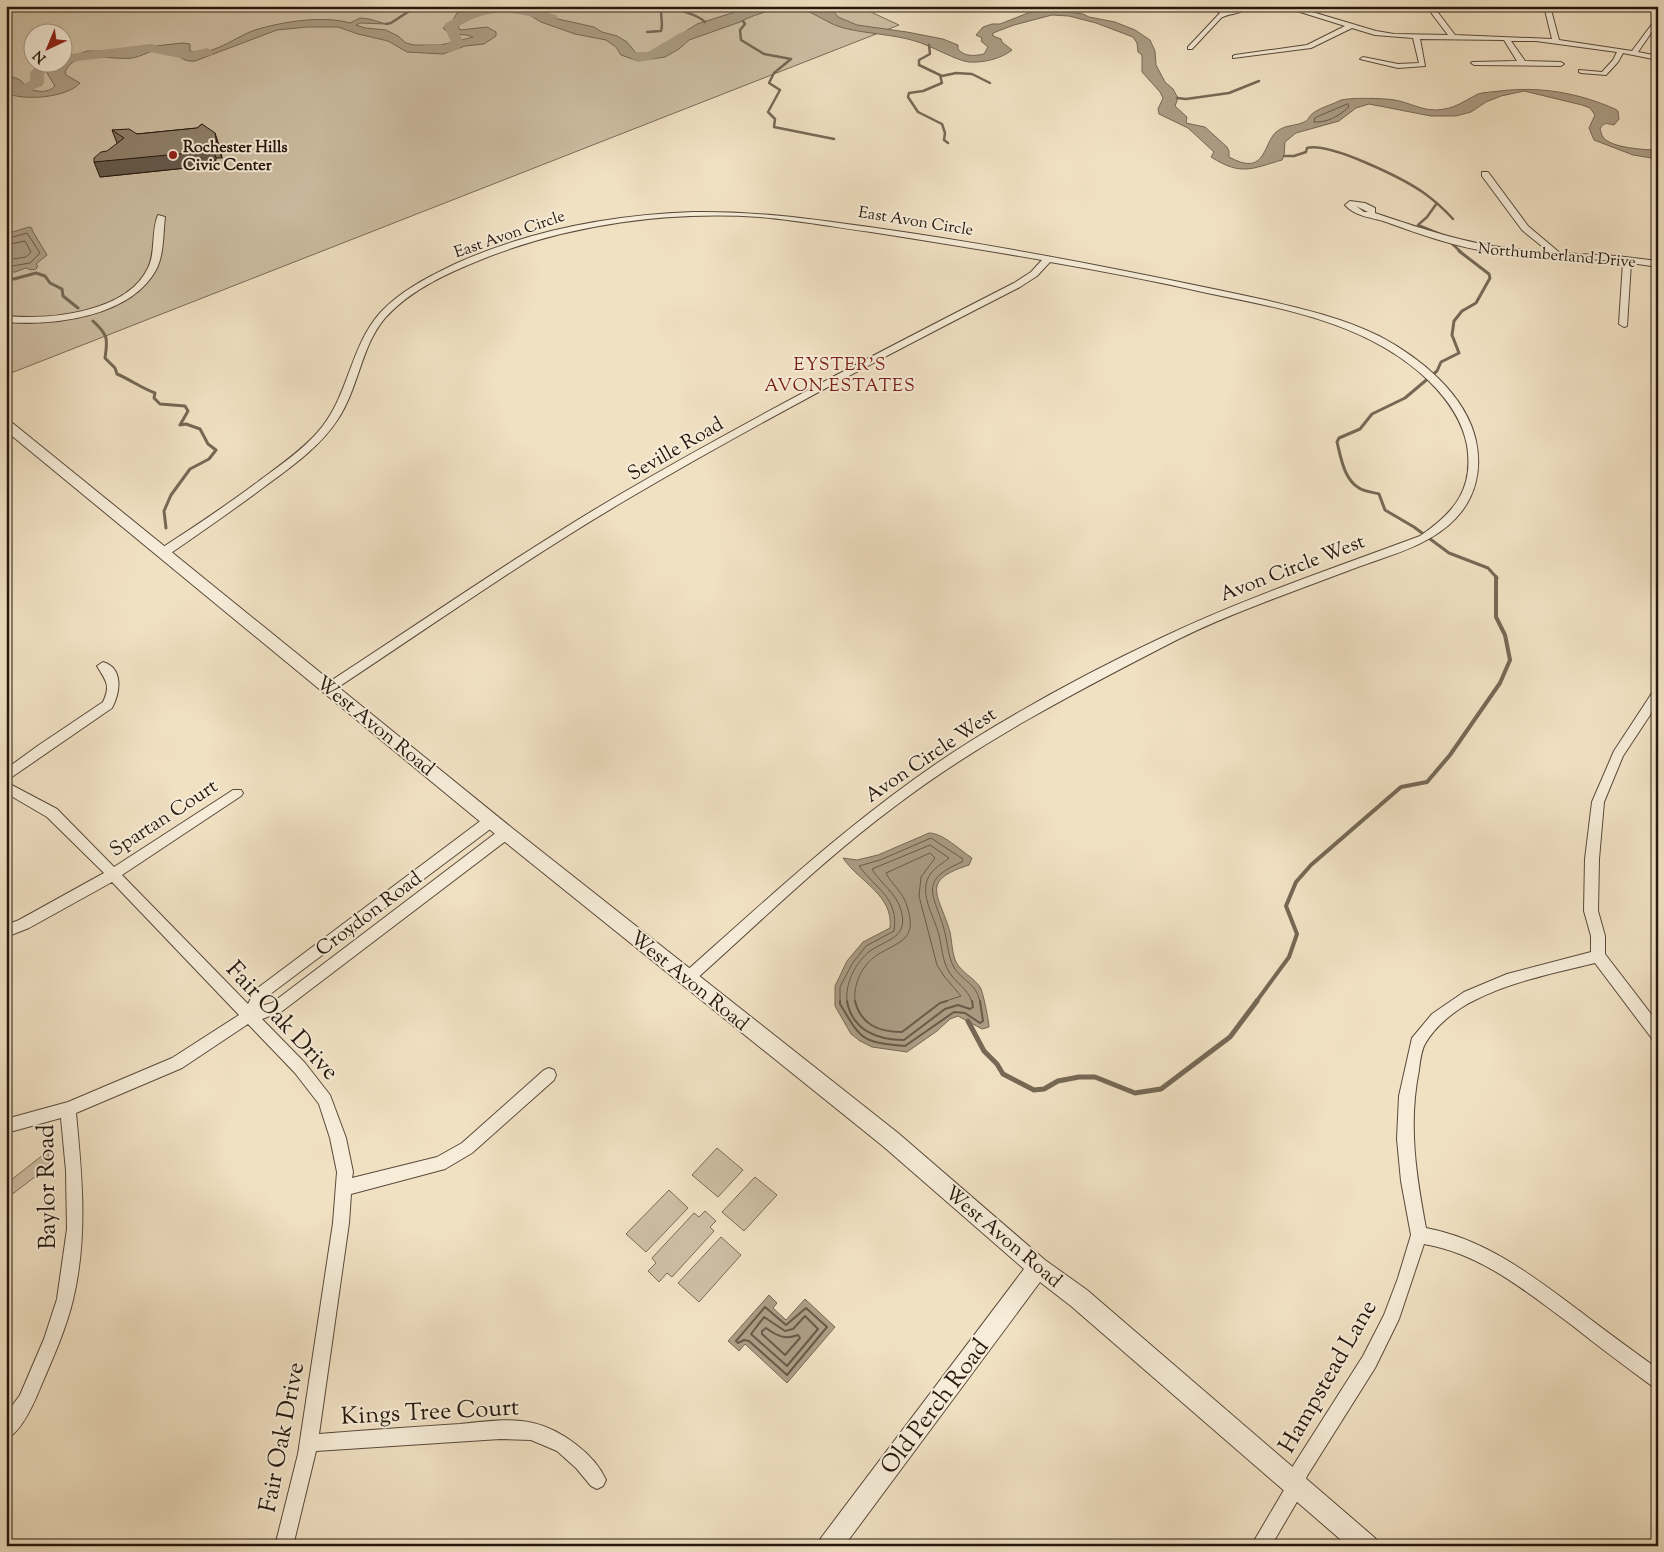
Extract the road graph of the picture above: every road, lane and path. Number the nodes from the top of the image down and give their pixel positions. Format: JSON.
{"nodes":[{"id":1,"x":1210,"y":6,"type":"edge"},
{"id":2,"x":1248,"y":6,"type":"edge"},
{"id":3,"x":1284,"y":6,"type":"edge"},
{"id":4,"x":1295,"y":6,"type":"edge"},
{"id":5,"x":1429,"y":6,"type":"edge"},
{"id":6,"x":1547,"y":6,"type":"edge"},
{"id":7,"x":1224,"y":13,"type":"junction"},
{"id":8,"x":1311,"y":14,"type":"junction"},
{"id":9,"x":1658,"y":18,"type":"edge"},
{"id":10,"x":1351,"y":26,"type":"junction"},
{"id":11,"x":1568,"y":36,"type":"dead end"},
{"id":12,"x":1416,"y":38,"type":"junction"},
{"id":13,"x":1453,"y":38,"type":"junction"},
{"id":14,"x":1506,"y":38,"type":"junction"},
{"id":15,"x":1555,"y":38,"type":"junction"},
{"id":16,"x":1190,"y":48,"type":"dead end"},
{"id":17,"x":1621,"y":50,"type":"junction"},
{"id":18,"x":1634,"y":53,"type":"junction"},
{"id":19,"x":1235,"y":57,"type":"dead end"},
{"id":20,"x":1658,"y":58,"type":"edge"},
{"id":21,"x":1364,"y":59,"type":"dead end"},
{"id":22,"x":1474,"y":62,"type":"dead end"},
{"id":23,"x":1522,"y":63,"type":"junction"},
{"id":24,"x":1561,"y":64,"type":"dead end"},
{"id":25,"x":1581,"y":71,"type":"dead end"},
{"id":26,"x":1485,"y":174,"type":"dead end"},
{"id":27,"x":1371,"y":214,"type":"dead end"},
{"id":28,"x":161,"y":217,"type":"dead end"},
{"id":29,"x":1557,"y":255,"type":"junction"},
{"id":30,"x":1048,"y":259,"type":"junction"},
{"id":31,"x":1627,"y":260,"type":"junction"},
{"id":32,"x":1658,"y":264,"type":"edge"},
{"id":33,"x":6,"y":318,"type":"edge"},
{"id":34,"x":1624,"y":324,"type":"dead end"},
{"id":35,"x":6,"y":424,"type":"edge"},
{"id":36,"x":164,"y":552,"type":"junction"},
{"id":37,"x":103,"y":666,"type":"dead end"},
{"id":38,"x":330,"y":687,"type":"junction"},
{"id":39,"x":1658,"y":693,"type":"edge"},
{"id":40,"x":6,"y":776,"type":"edge"},
{"id":41,"x":6,"y":788,"type":"edge"},
{"id":42,"x":237,"y":793,"type":"dead end"},
{"id":43,"x":492,"y":820,"type":"junction"},
{"id":44,"x":506,"y":833,"type":"junction"},
{"id":45,"x":112,"y":875,"type":"junction"},
{"id":46,"x":6,"y":931,"type":"edge"},
{"id":47,"x":1598,"y":956,"type":"junction"},
{"id":48,"x":688,"y":978,"type":"junction"},
{"id":49,"x":249,"y":1016,"type":"junction"},
{"id":50,"x":1658,"y":1035,"type":"edge"},
{"id":51,"x":550,"y":1075,"type":"dead end"},
{"id":52,"x":68,"y":1109,"type":"junction"},
{"id":53,"x":6,"y":1126,"type":"edge"},
{"id":54,"x":344,"y":1188,"type":"junction"},
{"id":55,"x":1419,"y":1235,"type":"junction"},
{"id":56,"x":1038,"y":1266,"type":"junction"},
{"id":57,"x":1658,"y":1380,"type":"edge"},
{"id":58,"x":6,"y":1430,"type":"edge"},
{"id":59,"x":308,"y":1443,"type":"junction"},
{"id":60,"x":597,"y":1480,"type":"dead end"},
{"id":61,"x":1294,"y":1483,"type":"junction"},
{"id":62,"x":284,"y":1546,"type":"edge"},
{"id":63,"x":829,"y":1546,"type":"edge"},
{"id":64,"x":1260,"y":1546,"type":"edge"},
{"id":65,"x":1367,"y":1546,"type":"edge"}],
"edges":[{"from":1,"to":7,"type":"street"},
{"from":2,"to":7,"type":"street"},
{"from":3,"to":8,"type":"street"},
{"from":4,"to":8,"type":"street"},
{"from":5,"to":13,"type":"street"},
{"from":6,"to":15,"type":"street"},
{"from":7,"to":16,"type":"street"},
{"from":8,"to":10,"type":"street"},
{"from":9,"to":18,"type":"street"},
{"from":10,"to":12,"type":"street"},
{"from":10,"to":19,"type":"street"},
{"from":11,"to":15,"type":"street"},
{"from":12,"to":13,"type":"street"},
{"from":12,"to":21,"type":"street"},
{"from":13,"to":14,"type":"street"},
{"from":14,"to":15,"type":"street"},
{"from":14,"to":23,"type":"street"},
{"from":15,"to":17,"type":"street"},
{"from":17,"to":18,"type":"street"},
{"from":17,"to":25,"type":"street"},
{"from":18,"to":20,"type":"street"},
{"from":22,"to":23,"type":"street"},
{"from":23,"to":24,"type":"street"},
{"from":26,"to":29,"type":"street"},
{"from":27,"to":29,"type":"street","name":"Northumberland Drive"},
{"from":28,"to":33,"type":"street"},
{"from":29,"to":31,"type":"street","name":"Northumberland Drive"},
{"from":30,"to":36,"type":"street","name":"East Avon Circle"},
{"from":30,"to":38,"type":"street","name":"Seville Road"},
{"from":30,"to":48,"type":"street","name":"Avon Circle West"},
{"from":31,"to":32,"type":"street","name":"Northumberland Drive"},
{"from":31,"to":34,"type":"street"},
{"from":35,"to":36,"type":"street","name":"West Avon Road"},
{"from":36,"to":38,"type":"street","name":"West Avon Road"},
{"from":37,"to":40,"type":"street"},
{"from":38,"to":43,"type":"street","name":"West Avon Road"},
{"from":39,"to":47,"type":"street"},
{"from":41,"to":45,"type":"street","name":"Fair Oak Drive"},
{"from":42,"to":45,"type":"street","name":"Spartan Court"},
{"from":43,"to":44,"type":"street","name":"West Avon Road"},
{"from":43,"to":49,"type":"street","name":"Croydon Road"},
{"from":44,"to":48,"type":"street","name":"West Avon Road"},
{"from":44,"to":49,"type":"street","name":"Croydon Road"},
{"from":45,"to":46,"type":"street","name":"Spartan Court"},
{"from":45,"to":49,"type":"street","name":"Fair Oak Drive"},
{"from":47,"to":50,"type":"street"},
{"from":47,"to":55,"type":"street","name":"Hampstead Lane"},
{"from":48,"to":56,"type":"street","name":"West Avon Road"},
{"from":49,"to":52,"type":"street","name":"Croydon Road"},
{"from":49,"to":54,"type":"street","name":"Fair Oak Drive"},
{"from":51,"to":54,"type":"street"},
{"from":52,"to":53,"type":"street","name":"Croydon Road"},
{"from":52,"to":58,"type":"street","name":"Baylor Road"},
{"from":54,"to":59,"type":"street","name":"Fair Oak Drive"},
{"from":55,"to":57,"type":"street"},
{"from":55,"to":61,"type":"street","name":"Hampstead Lane"},
{"from":56,"to":61,"type":"street","name":"West Avon Road"},
{"from":56,"to":63,"type":"street","name":"Old Perch Road"},
{"from":59,"to":60,"type":"street","name":"Kings Tree Court"},
{"from":59,"to":62,"type":"street","name":"Fair Oak Drive"},
{"from":61,"to":64,"type":"street","name":"Hampstead Lane"},
{"from":61,"to":65,"type":"street","name":"West Avon Road"}]}
